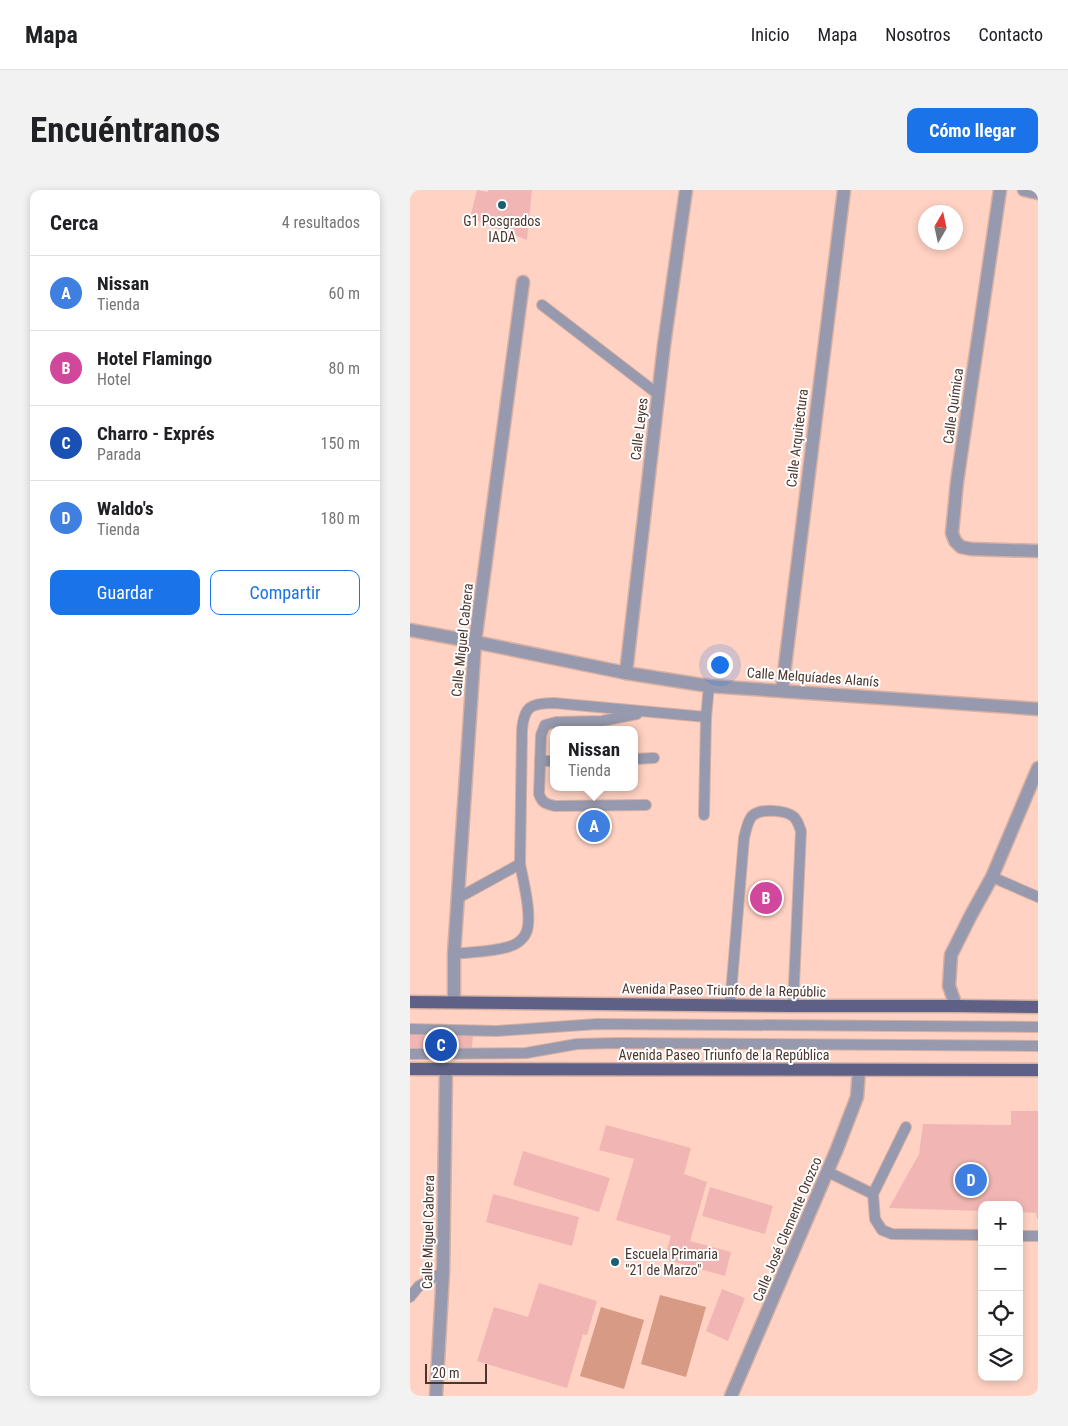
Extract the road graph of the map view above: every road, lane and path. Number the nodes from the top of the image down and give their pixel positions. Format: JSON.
{"nodes":[{"id":1,"x":686,"y":190,"type":"edge"},
{"id":2,"x":844,"y":190,"type":"edge"},
{"id":3,"x":1000,"y":190,"type":"edge"},
{"id":4,"x":1024,"y":190,"type":"edge"},
{"id":5,"x":1038,"y":193,"type":"edge"},
{"id":6,"x":523,"y":282,"type":"dead end"},
{"id":7,"x":542,"y":305,"type":"dead end"},
{"id":8,"x":658,"y":396,"type":"junction"},
{"id":9,"x":1038,"y":550,"type":"edge"},
{"id":10,"x":410,"y":630,"type":"edge"},
{"id":11,"x":475,"y":642,"type":"junction"},
{"id":12,"x":626,"y":673,"type":"junction"},
{"id":13,"x":709,"y":686,"type":"junction"},
{"id":14,"x":782,"y":690,"type":"junction"},
{"id":15,"x":1038,"y":709,"type":"edge"},
{"id":16,"x":648,"y":711,"type":"junction"},
{"id":17,"x":706,"y":717,"type":"junction"},
{"id":18,"x":654,"y":758,"type":"dead end"},
{"id":19,"x":638,"y":759,"type":"edge"},
{"id":20,"x":540,"y":761,"type":"junction"},
{"id":21,"x":550,"y":761,"type":"edge"},
{"id":22,"x":1038,"y":768,"type":"edge"},
{"id":23,"x":646,"y":805,"type":"dead end"},
{"id":24,"x":704,"y":815,"type":"dead end"},
{"id":25,"x":520,"y":864,"type":"junction"},
{"id":26,"x":992,"y":877,"type":"junction"},
{"id":27,"x":1038,"y":897,"type":"edge"},
{"id":28,"x":458,"y":898,"type":"junction"},
{"id":29,"x":454,"y":954,"type":"junction"},
{"id":30,"x":410,"y":1002,"type":"edge"},
{"id":31,"x":454,"y":1002,"type":"junction"},
{"id":32,"x":730,"y":1005,"type":"junction"},
{"id":33,"x":793,"y":1006,"type":"junction"},
{"id":34,"x":956,"y":1006,"type":"junction"},
{"id":35,"x":1038,"y":1007,"type":"edge"},
{"id":36,"x":1038,"y":1027,"type":"edge"},
{"id":37,"x":410,"y":1029,"type":"edge"},
{"id":38,"x":1038,"y":1046,"type":"edge"},
{"id":39,"x":410,"y":1054,"type":"edge"},
{"id":40,"x":410,"y":1069,"type":"edge"},
{"id":41,"x":446,"y":1069,"type":"junction"},
{"id":42,"x":858,"y":1070,"type":"junction"},
{"id":43,"x":1038,"y":1070,"type":"edge"},
{"id":44,"x":906,"y":1127,"type":"dead end"},
{"id":45,"x":828,"y":1172,"type":"junction"},
{"id":46,"x":873,"y":1194,"type":"junction"},
{"id":47,"x":978,"y":1235,"type":"edge"},
{"id":48,"x":1023,"y":1236,"type":"edge"},
{"id":49,"x":1038,"y":1236,"type":"edge"},
{"id":50,"x":443,"y":1272,"type":"junction"},
{"id":51,"x":410,"y":1297,"type":"edge"},
{"id":52,"x":436,"y":1396,"type":"edge"},
{"id":53,"x":730,"y":1396,"type":"edge"}],
"edges":[{"from":1,"to":8,"type":"street","name":"Calle Leyes"},
{"from":2,"to":14,"type":"street","name":"Calle Arquitectura"},
{"from":3,"to":9,"type":"street","name":"Calle Química"},
{"from":4,"to":5,"type":"street"},
{"from":6,"to":11,"type":"street","name":"Calle Miguel Cabrera"},
{"from":7,"to":8,"type":"lane"},
{"from":8,"to":12,"type":"street","name":"Calle Leyes"},
{"from":10,"to":11,"type":"street","name":"Calle Melquíades Alanís"},
{"from":11,"to":12,"type":"street","name":"Calle Melquíades Alanís"},
{"from":11,"to":28,"type":"street","name":"Calle Miguel Cabrera"},
{"from":12,"to":13,"type":"street","name":"Calle Melquíades Alanís"},
{"from":13,"to":14,"type":"street","name":"Calle Melquíades Alanís"},
{"from":13,"to":17,"type":"lane"},
{"from":14,"to":15,"type":"street","name":"Calle Melquíades Alanís"},
{"from":16,"to":17,"type":"lane"},
{"from":16,"to":20,"type":"lane"},
{"from":16,"to":25,"type":"lane"},
{"from":17,"to":24,"type":"lane"},
{"from":18,"to":19,"type":"lane"},
{"from":20,"to":21,"type":"lane"},
{"from":20,"to":23,"type":"lane"},
{"from":22,"to":26,"type":"street"},
{"from":25,"to":28,"type":"lane"},
{"from":25,"to":29,"type":"lane"},
{"from":26,"to":27,"type":"lane"},
{"from":26,"to":34,"type":"street"},
{"from":28,"to":29,"type":"street","name":"Calle Miguel Cabrera"},
{"from":29,"to":31,"type":"street","name":"Calle Miguel Cabrera"},
{"from":30,"to":31,"type":"main road","name":"Avenida Paseo Triunfo de la Repúblic"},
{"from":31,"to":32,"type":"main road","name":"Avenida Paseo Triunfo de la Repúblic"},
{"from":32,"to":33,"type":"main road","name":"Avenida Paseo Triunfo de la Repúblic"},
{"from":32,"to":33,"type":"lane"},
{"from":33,"to":34,"type":"main road","name":"Avenida Paseo Triunfo de la Repúblic"},
{"from":34,"to":35,"type":"main road","name":"Avenida Paseo Triunfo de la Repúblic"},
{"from":36,"to":37,"type":"lane"},
{"from":38,"to":39,"type":"lane"},
{"from":40,"to":41,"type":"main road","name":"Avenida Paseo Triunfo de la República"},
{"from":41,"to":42,"type":"main road","name":"Avenida Paseo Triunfo de la República"},
{"from":41,"to":50,"type":"street","name":"Calle Miguel Cabrera"},
{"from":42,"to":43,"type":"main road","name":"Avenida Paseo Triunfo de la República"},
{"from":42,"to":45,"type":"street","name":"Calle José Clemente Orozco"},
{"from":44,"to":46,"type":"lane"},
{"from":45,"to":46,"type":"lane"},
{"from":45,"to":53,"type":"street","name":"Calle José Clemente Orozco"},
{"from":46,"to":47,"type":"lane"},
{"from":48,"to":49,"type":"lane"},
{"from":50,"to":51,"type":"lane"},
{"from":50,"to":52,"type":"street","name":"Calle Miguel Cabrera"}]}
